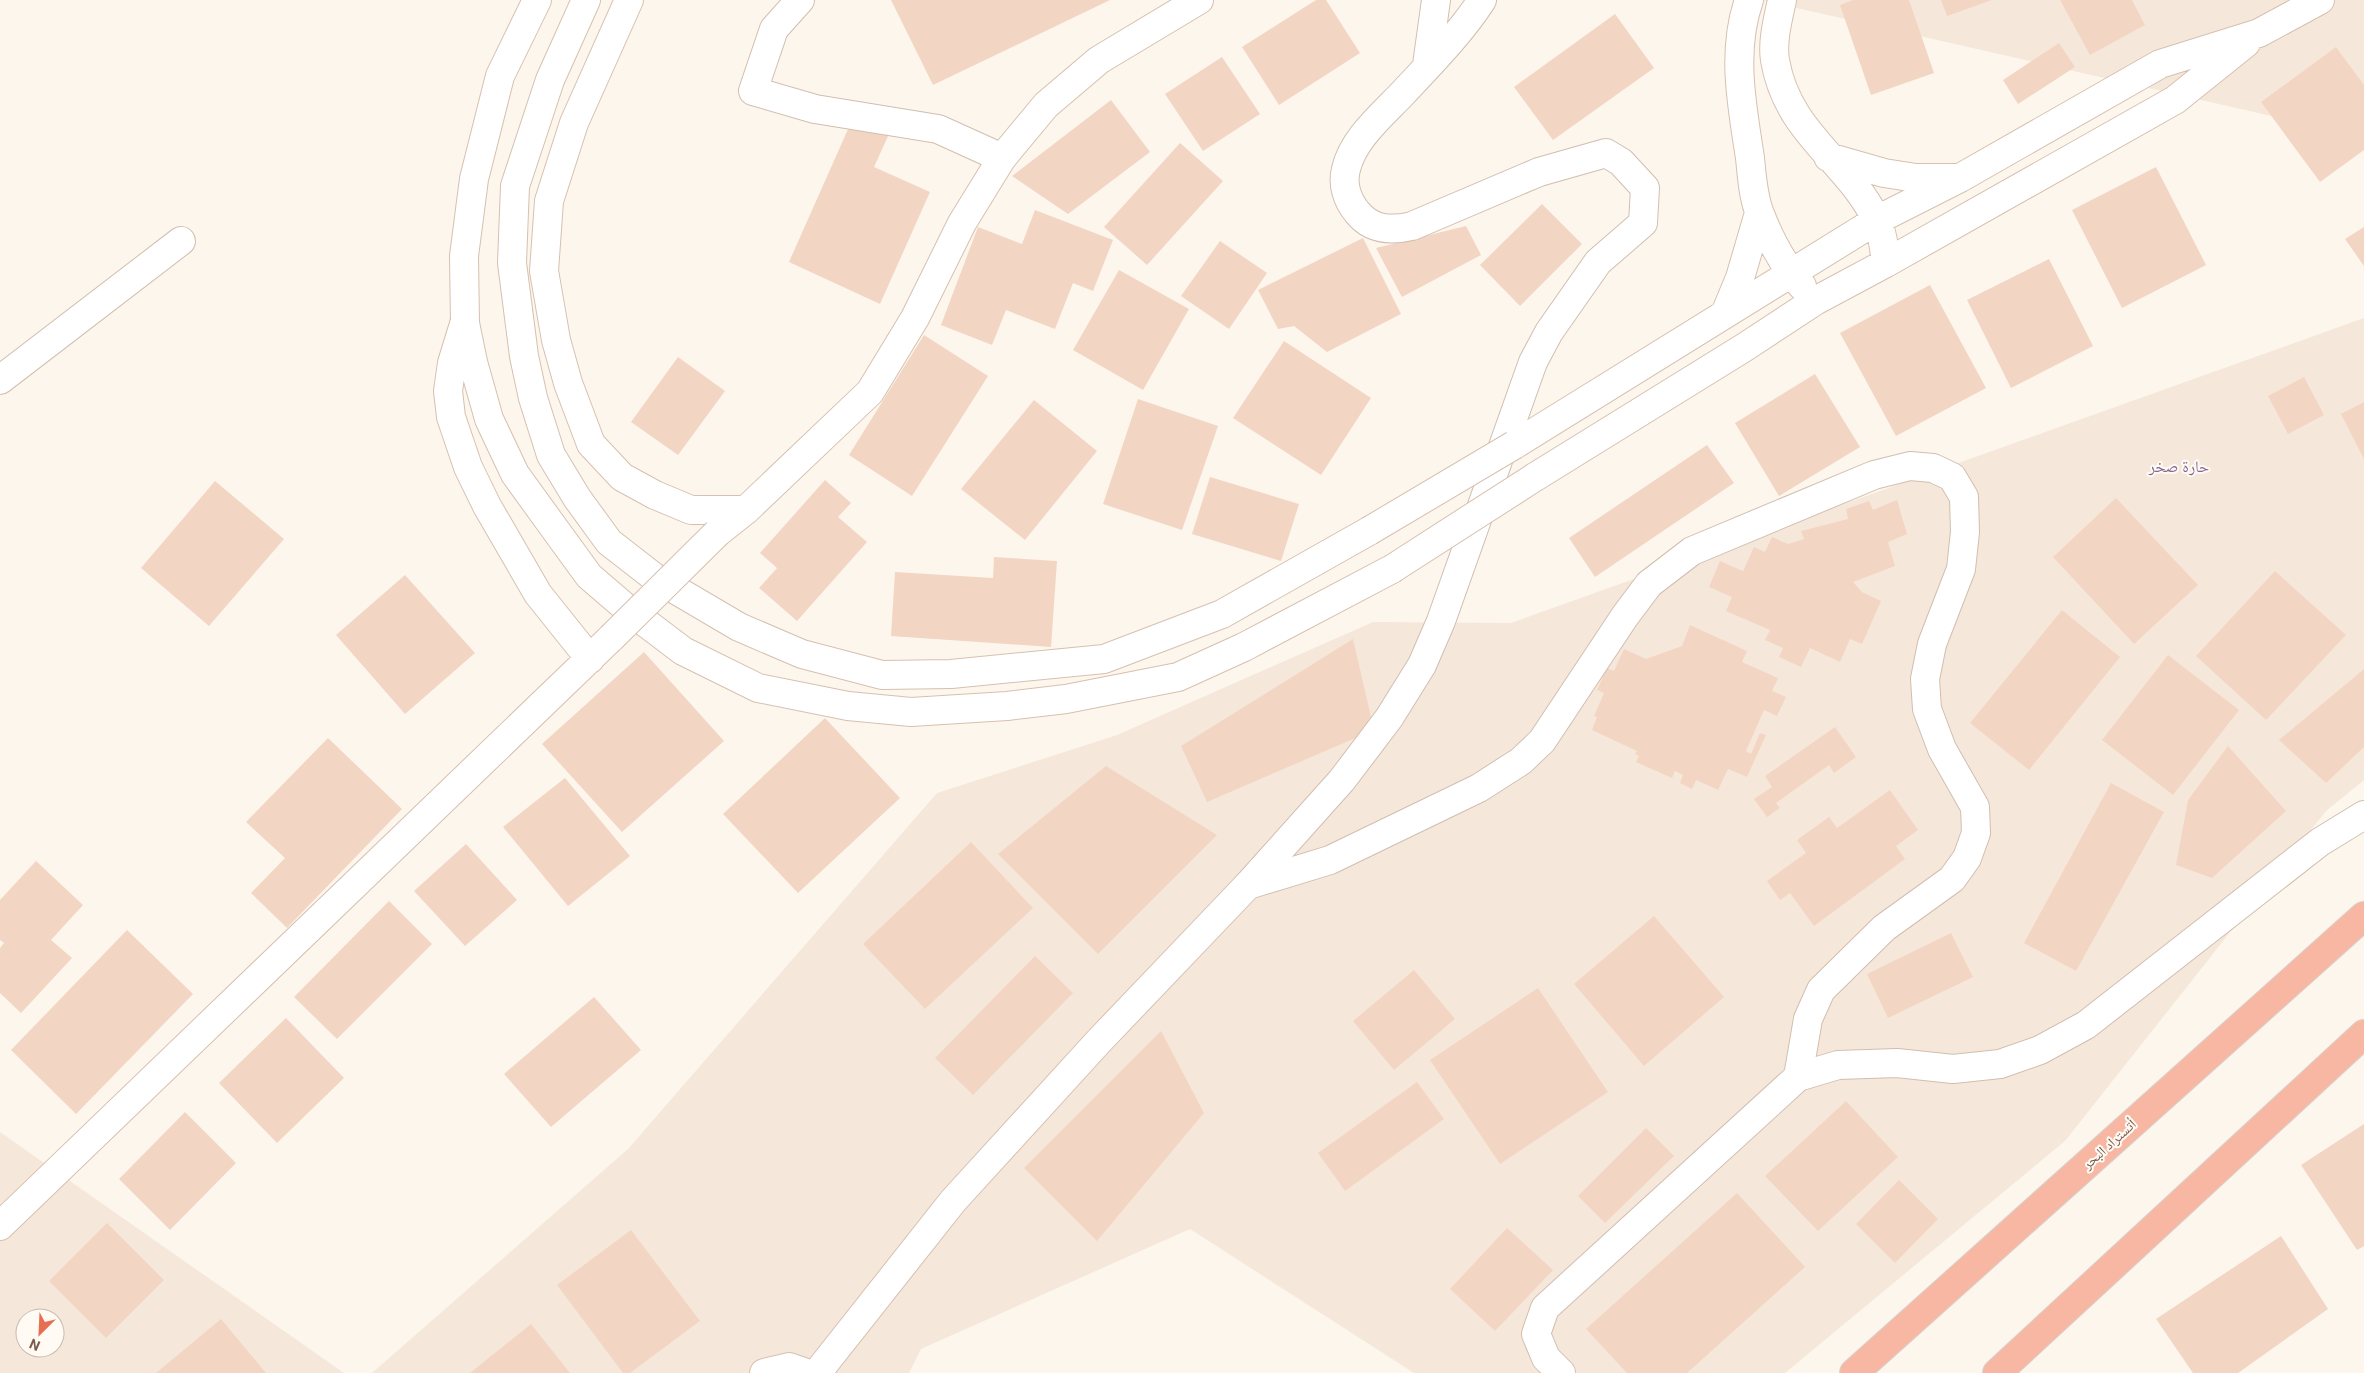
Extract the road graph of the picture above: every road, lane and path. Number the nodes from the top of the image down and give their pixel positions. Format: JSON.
{"nodes":[{"id":1,"x":537,"y":0,"type":"edge"},
{"id":2,"x":586,"y":0,"type":"edge"},
{"id":3,"x":629,"y":0,"type":"edge"},
{"id":4,"x":800,"y":0,"type":"edge"},
{"id":5,"x":1199,"y":0,"type":"edge"},
{"id":6,"x":1436,"y":0,"type":"edge"},
{"id":7,"x":1482,"y":0,"type":"edge"},
{"id":8,"x":1748,"y":0,"type":"edge"},
{"id":9,"x":1782,"y":0,"type":"edge"},
{"id":10,"x":2320,"y":0,"type":"edge"},
{"id":11,"x":2259,"y":33,"type":"junction"},
{"id":12,"x":1427,"y":65,"type":"junction"},
{"id":13,"x":1828,"y":157,"type":"junction"},
{"id":14,"x":1002,"y":158,"type":"junction"},
{"id":15,"x":1960,"y":178,"type":"junction"},
{"id":16,"x":1759,"y":213,"type":"junction"},
{"id":17,"x":1877,"y":220,"type":"junction"},
{"id":18,"x":181,"y":241,"type":"dead end"},
{"id":19,"x":1886,"y":263,"type":"junction"},
{"id":20,"x":1791,"y":274,"type":"junction"},
{"id":21,"x":1815,"y":301,"type":"junction"},
{"id":22,"x":1725,"y":314,"type":"junction"},
{"id":23,"x":465,"y":323,"type":"junction"},
{"id":24,"x":0,"y":380,"type":"edge"},
{"id":25,"x":746,"y":510,"type":"junction"},
{"id":26,"x":590,"y":659,"type":"junction"},
{"id":27,"x":2364,"y":815,"type":"edge"},
{"id":28,"x":1248,"y":884,"type":"junction"},
{"id":29,"x":2364,"y":916,"type":"edge"},
{"id":30,"x":2364,"y":1034,"type":"edge"},
{"id":31,"x":1798,"y":1077,"type":"junction"},
{"id":32,"x":0,"y":1226,"type":"edge"},
{"id":33,"x":764,"y":1373,"type":"edge"},
{"id":34,"x":806,"y":1373,"type":"edge"},
{"id":35,"x":817,"y":1373,"type":"edge"},
{"id":36,"x":1561,"y":1373,"type":"edge"},
{"id":37,"x":1854,"y":1373,"type":"edge"},
{"id":38,"x":1997,"y":1373,"type":"edge"}],
"edges":[{"from":1,"to":23,"type":"street"},
{"from":2,"to":22,"type":"street","bridge":true},
{"from":3,"to":25,"type":"street"},
{"from":4,"to":14,"type":"street"},
{"from":5,"to":14,"type":"street"},
{"from":6,"to":12,"type":"street"},
{"from":7,"to":12,"type":"street"},
{"from":8,"to":16,"type":"street"},
{"from":9,"to":13,"type":"street"},
{"from":10,"to":11,"type":"street"},
{"from":11,"to":15,"type":"street"},
{"from":11,"to":19,"type":"street"},
{"from":12,"to":28,"type":"street"},
{"from":13,"to":15,"type":"street"},
{"from":13,"to":17,"type":"street"},
{"from":14,"to":25,"type":"street"},
{"from":15,"to":17,"type":"street"},
{"from":16,"to":20,"type":"street"},
{"from":16,"to":22,"type":"street"},
{"from":17,"to":19,"type":"street"},
{"from":17,"to":20,"type":"street"},
{"from":18,"to":24,"type":"street"},
{"from":19,"to":21,"type":"street"},
{"from":20,"to":21,"type":"street"},
{"from":20,"to":22,"type":"street"},
{"from":21,"to":23,"type":"street","bridge":true},
{"from":23,"to":26,"type":"street"},
{"from":25,"to":26,"type":"street","bridge":true},
{"from":26,"to":32,"type":"street"},
{"from":27,"to":31,"type":"street"},
{"from":28,"to":31,"type":"street"},
{"from":28,"to":35,"type":"street"},
{"from":29,"to":37,"type":"highway","name":"أتستراد البحر"},
{"from":30,"to":38,"type":"highway"},
{"from":31,"to":36,"type":"street"},
{"from":33,"to":34,"type":"street"}]}
